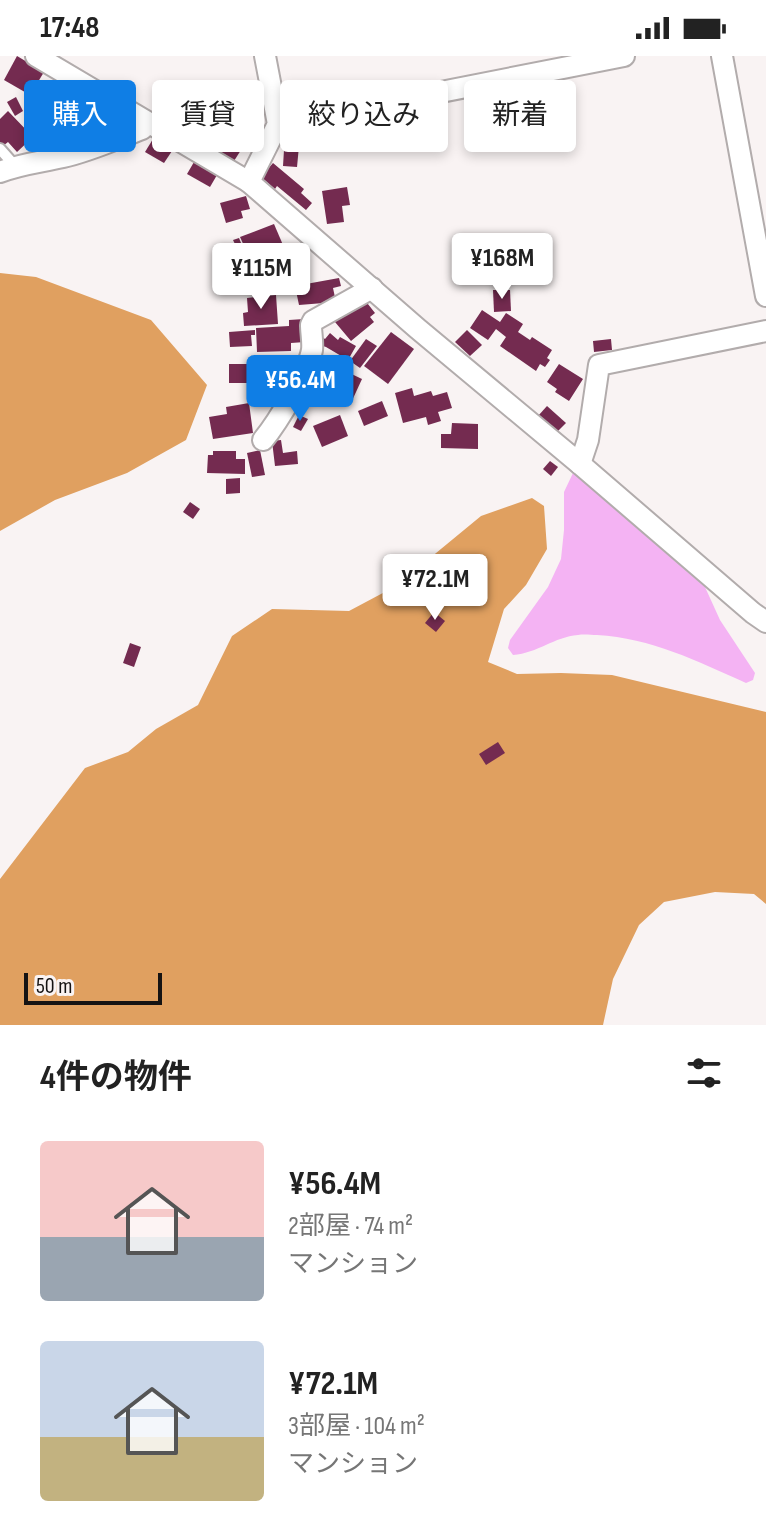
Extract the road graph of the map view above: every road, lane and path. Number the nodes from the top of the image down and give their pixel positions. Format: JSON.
{"nodes":[{"id":1,"x":36,"y":56,"type":"edge"},
{"id":2,"x":265,"y":56,"type":"edge"},
{"id":3,"x":624,"y":56,"type":"edge"},
{"id":4,"x":722,"y":56,"type":"edge"},
{"id":5,"x":149,"y":123,"type":"junction"},
{"id":6,"x":278,"y":124,"type":"junction"},
{"id":7,"x":0,"y":149,"type":"edge"},
{"id":8,"x":8,"y":169,"type":"edge"},
{"id":9,"x":249,"y":182,"type":"junction"},
{"id":10,"x":372,"y":288,"type":"junction"},
{"id":11,"x":766,"y":296,"type":"edge"},
{"id":12,"x":766,"y":331,"type":"edge"},
{"id":13,"x":263,"y":440,"type":"dead end"},
{"id":14,"x":580,"y":464,"type":"junction"},
{"id":15,"x":766,"y":622,"type":"edge"}],
"edges":[{"from":1,"to":5,"type":"street"},
{"from":2,"to":6,"type":"street"},
{"from":3,"to":6,"type":"street"},
{"from":4,"to":11,"type":"street"},
{"from":5,"to":8,"type":"street"},
{"from":5,"to":9,"type":"street"},
{"from":6,"to":9,"type":"street"},
{"from":7,"to":8,"type":"lane"},
{"from":9,"to":10,"type":"street"},
{"from":10,"to":13,"type":"street"},
{"from":10,"to":14,"type":"street"},
{"from":12,"to":14,"type":"street"},
{"from":14,"to":15,"type":"street"}]}
